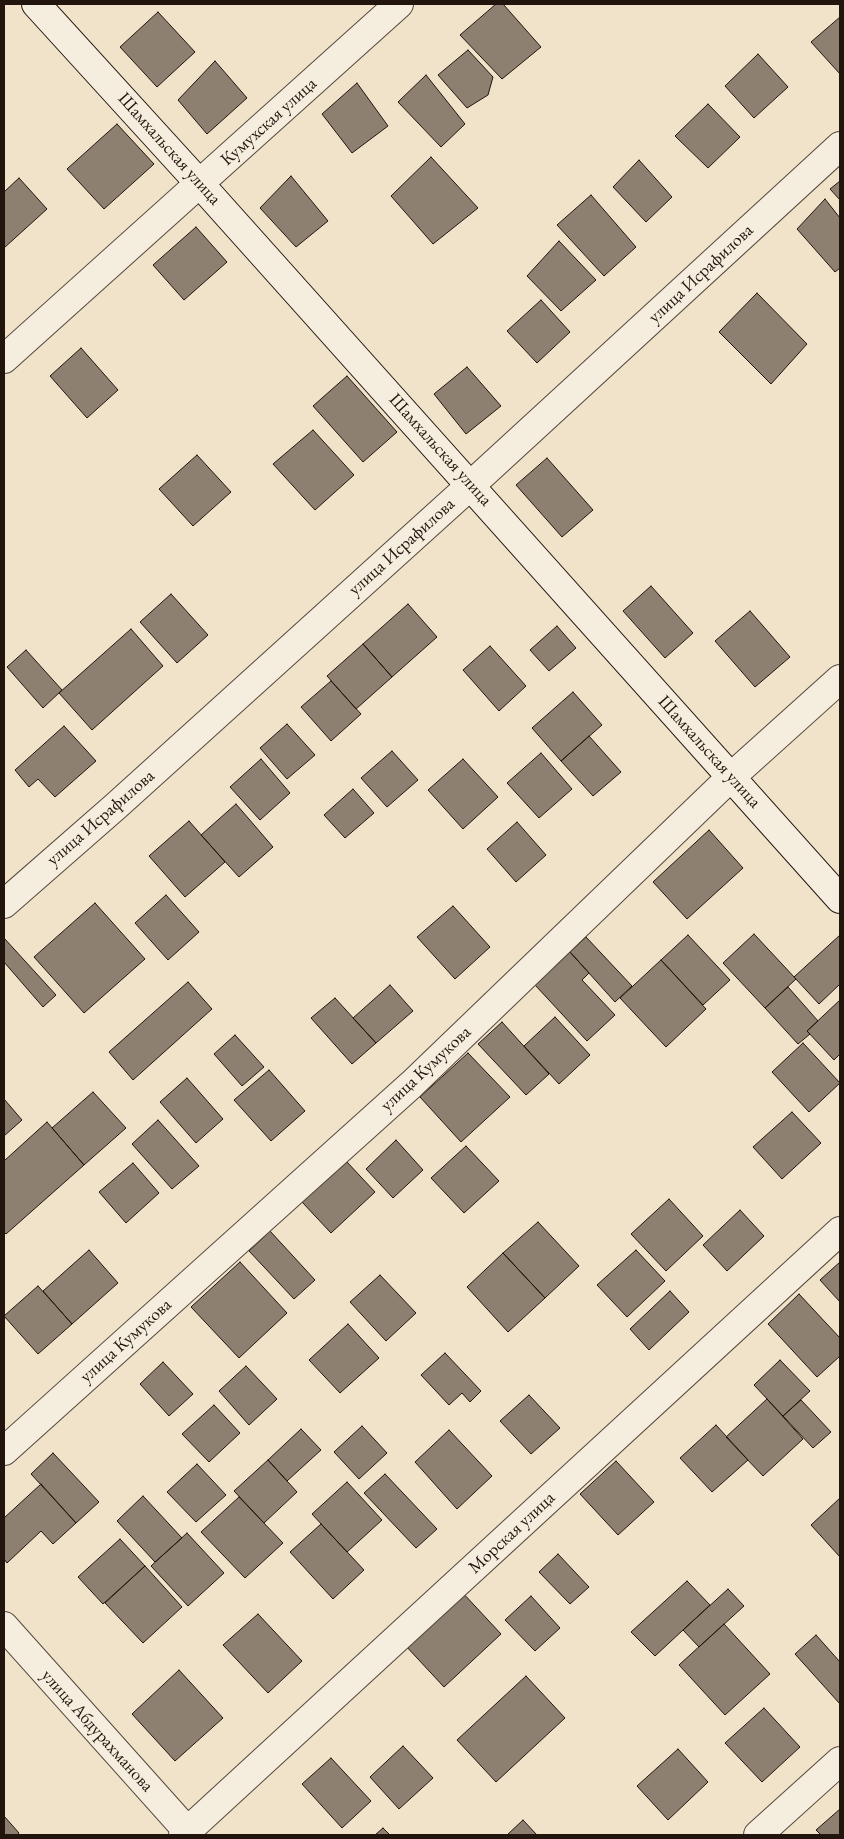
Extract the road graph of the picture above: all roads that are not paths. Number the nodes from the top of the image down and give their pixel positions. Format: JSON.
{"nodes":[{"id":1,"x":36,"y":4,"type":"edge"},
{"id":2,"x":399,"y":4,"type":"edge"},
{"id":3,"x":840,"y":146,"type":"edge"},
{"id":4,"x":200,"y":184,"type":"junction"},
{"id":5,"x":4,"y":359,"type":"edge"},
{"id":6,"x":471,"y":485,"type":"junction"},
{"id":7,"x":840,"y":678,"type":"edge"},
{"id":8,"x":731,"y":776,"type":"junction"},
{"id":9,"x":840,"y":899,"type":"edge"},
{"id":10,"x":4,"y":904,"type":"edge"},
{"id":11,"x":840,"y":1231,"type":"edge"},
{"id":12,"x":4,"y":1451,"type":"edge"},
{"id":13,"x":4,"y":1626,"type":"edge"},
{"id":14,"x":840,"y":1761,"type":"edge"},
{"id":15,"x":187,"y":1834,"type":"edge"},
{"id":16,"x":758,"y":1835,"type":"edge"}],
"edges":[{"from":1,"to":4,"type":"street","name":"Шамхальская улица"},
{"from":2,"to":4,"type":"street","name":"Кумухская улица"},
{"from":3,"to":6,"type":"street","name":"улица Исрафилова"},
{"from":4,"to":5,"type":"street","name":"Кумухская улица"},
{"from":4,"to":6,"type":"street","name":"Шамхальская улица"},
{"from":6,"to":8,"type":"street","name":"Шамхальская улица"},
{"from":6,"to":10,"type":"street","name":"улица Исрафилова"},
{"from":7,"to":8,"type":"street","name":"улица Кумукова"},
{"from":8,"to":9,"type":"street","name":"Шамхальская улица"},
{"from":8,"to":12,"type":"street","name":"улица Кумукова"},
{"from":11,"to":15,"type":"street","name":"Морская улица"},
{"from":13,"to":15,"type":"street","name":"улица Абдурахманова"},
{"from":14,"to":16,"type":"street"}]}
